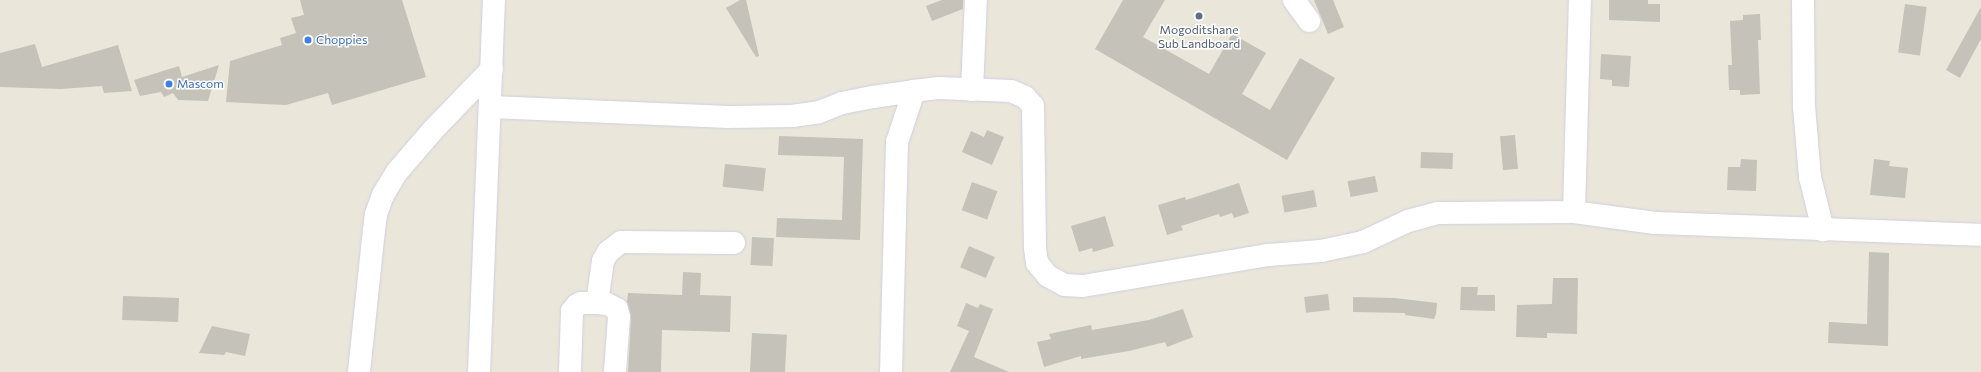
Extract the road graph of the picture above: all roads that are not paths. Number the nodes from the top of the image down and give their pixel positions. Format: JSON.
{"nodes":[{"id":1,"x":494,"y":0,"type":"edge"},
{"id":2,"x":976,"y":0,"type":"edge"},
{"id":3,"x":1294,"y":0,"type":"edge"},
{"id":4,"x":1580,"y":0,"type":"edge"},
{"id":5,"x":1803,"y":0,"type":"edge"},
{"id":6,"x":1309,"y":20,"type":"dead end"},
{"id":7,"x":492,"y":69,"type":"junction"},
{"id":8,"x":972,"y":90,"type":"junction"},
{"id":9,"x":914,"y":91,"type":"junction"},
{"id":10,"x":491,"y":107,"type":"junction"},
{"id":11,"x":1574,"y":212,"type":"junction"},
{"id":12,"x":1823,"y":230,"type":"junction"},
{"id":13,"x":1981,"y":235,"type":"edge"},
{"id":14,"x":734,"y":243,"type":"dead end"},
{"id":15,"x":596,"y":303,"type":"junction"},
{"id":16,"x":359,"y":372,"type":"edge"},
{"id":17,"x":479,"y":372,"type":"edge"},
{"id":18,"x":570,"y":372,"type":"edge"},
{"id":19,"x":615,"y":372,"type":"edge"},
{"id":20,"x":891,"y":372,"type":"edge"}],
"edges":[{"from":1,"to":7,"type":"street"},
{"from":2,"to":8,"type":"street"},
{"from":3,"to":6,"type":"street"},
{"from":4,"to":11,"type":"street"},
{"from":5,"to":12,"type":"street"},
{"from":7,"to":10,"type":"street"},
{"from":7,"to":16,"type":"street"},
{"from":8,"to":9,"type":"street"},
{"from":8,"to":11,"type":"street"},
{"from":9,"to":10,"type":"street"},
{"from":9,"to":20,"type":"street"},
{"from":10,"to":17,"type":"street"},
{"from":11,"to":12,"type":"street"},
{"from":12,"to":13,"type":"street"},
{"from":14,"to":15,"type":"street"},
{"from":15,"to":18,"type":"street"},
{"from":15,"to":19,"type":"street"}]}
